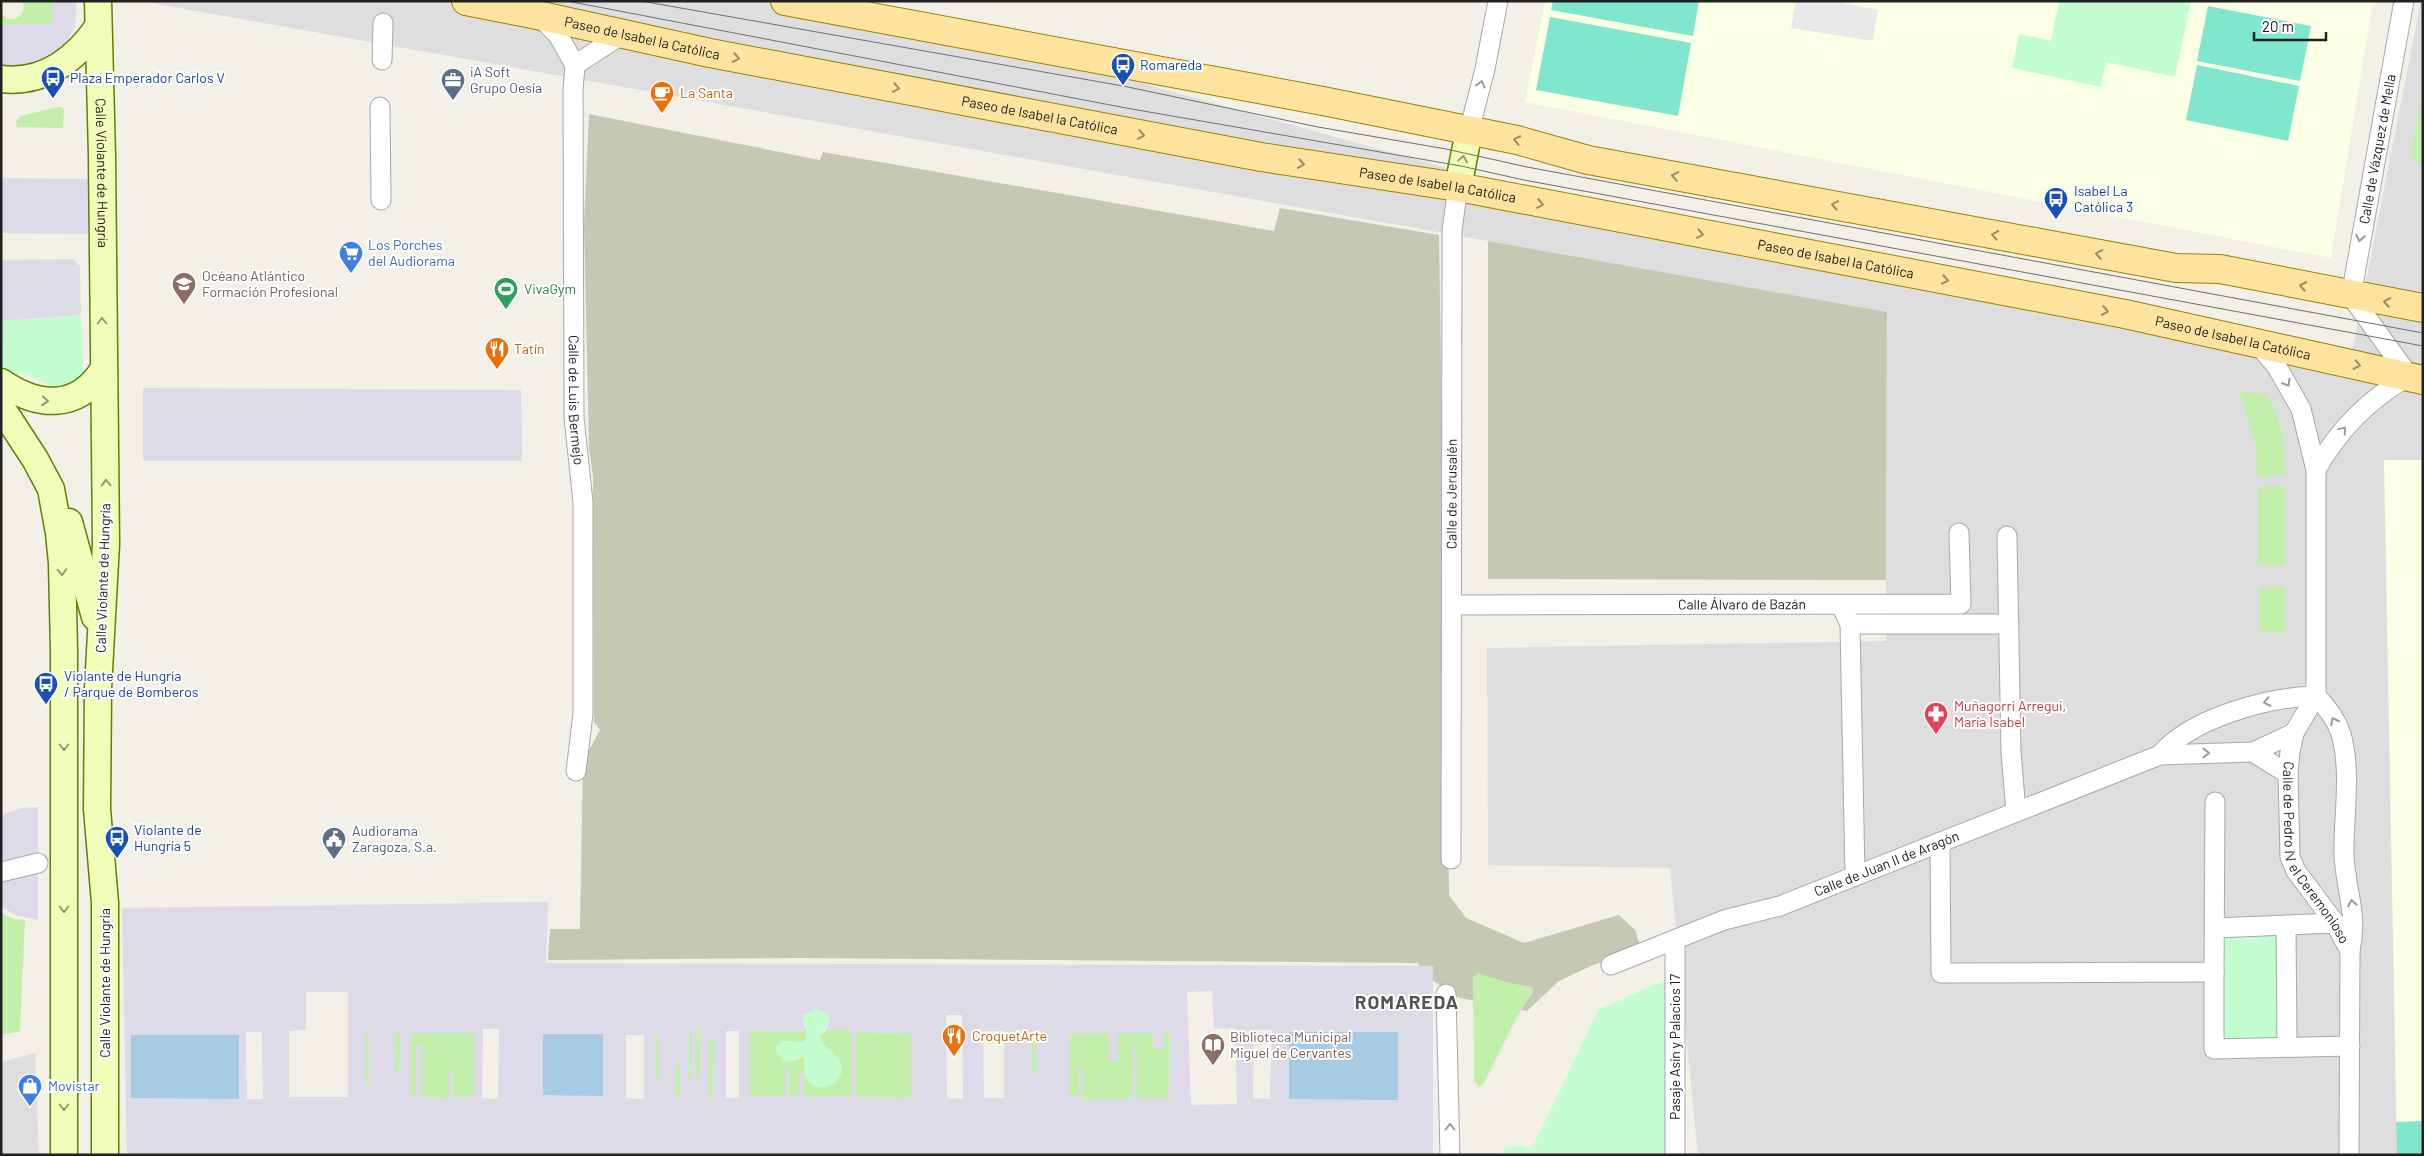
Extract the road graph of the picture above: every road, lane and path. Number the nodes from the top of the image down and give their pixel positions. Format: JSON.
{"nodes":[{"id":1,"x":466,"y":1,"type":"edge"},
{"id":2,"x":785,"y":1,"type":"edge"},
{"id":3,"x":1498,"y":1,"type":"edge"},
{"id":4,"x":2404,"y":1,"type":"edge"},
{"id":5,"x":98,"y":14,"type":"edge"},
{"id":6,"x":538,"y":15,"type":"junction"},
{"id":7,"x":383,"y":23,"type":"dead end"},
{"id":8,"x":621,"y":35,"type":"junction"},
{"id":9,"x":382,"y":60,"type":"dead end"},
{"id":10,"x":575,"y":65,"type":"junction"},
{"id":11,"x":1,"y":79,"type":"edge"},
{"id":12,"x":380,"y":107,"type":"dead end"},
{"id":13,"x":1469,"y":131,"type":"junction"},
{"id":14,"x":1458,"y":187,"type":"junction"},
{"id":15,"x":381,"y":200,"type":"dead end"},
{"id":16,"x":2350,"y":296,"type":"junction"},
{"id":17,"x":2423,"y":308,"type":"edge"},
{"id":18,"x":2258,"y":344,"type":"junction"},
{"id":19,"x":103,"y":370,"type":"junction"},
{"id":20,"x":2416,"y":378,"type":"edge"},
{"id":21,"x":1,"y":382,"type":"edge"},
{"id":22,"x":1,"y":407,"type":"edge"},
{"id":23,"x":2316,"y":470,"type":"junction"},
{"id":24,"x":51,"y":489,"type":"junction"},
{"id":25,"x":1959,"y":533,"type":"dead end"},
{"id":26,"x":2007,"y":536,"type":"dead end"},
{"id":27,"x":1841,"y":605,"type":"junction"},
{"id":28,"x":1452,"y":606,"type":"junction"},
{"id":29,"x":1850,"y":624,"type":"junction"},
{"id":30,"x":2009,"y":624,"type":"junction"},
{"id":31,"x":102,"y":637,"type":"junction"},
{"id":32,"x":2316,"y":696,"type":"junction"},
{"id":33,"x":2294,"y":733,"type":"junction"},
{"id":34,"x":2253,"y":752,"type":"junction"},
{"id":35,"x":2160,"y":755,"type":"junction"},
{"id":36,"x":576,"y":771,"type":"dead end"},
{"id":37,"x":2288,"y":774,"type":"junction"},
{"id":38,"x":2215,"y":802,"type":"dead end"},
{"id":39,"x":2016,"y":812,"type":"junction"},
{"id":40,"x":1940,"y":842,"type":"junction"},
{"id":41,"x":1451,"y":859,"type":"dead end"},
{"id":42,"x":38,"y":863,"type":"dead end"},
{"id":43,"x":1,"y":872,"type":"edge"},
{"id":44,"x":1855,"y":876,"type":"junction"},
{"id":45,"x":2335,"y":923,"type":"junction"},
{"id":46,"x":2286,"y":925,"type":"junction"},
{"id":47,"x":2215,"y":928,"type":"junction"},
{"id":48,"x":1675,"y":940,"type":"junction"},
{"id":49,"x":2350,"y":951,"type":"junction"},
{"id":50,"x":1611,"y":965,"type":"dead end"},
{"id":51,"x":2214,"y":972,"type":"junction"},
{"id":52,"x":1446,"y":994,"type":"dead end"},
{"id":53,"x":2350,"y":1046,"type":"junction"},
{"id":54,"x":2287,"y":1047,"type":"junction"},
{"id":55,"x":64,"y":1155,"type":"edge"},
{"id":56,"x":105,"y":1155,"type":"edge"},
{"id":57,"x":1450,"y":1155,"type":"edge"},
{"id":58,"x":1675,"y":1155,"type":"edge"},
{"id":59,"x":2350,"y":1155,"type":"edge"}],
"edges":[{"from":1,"to":6,"type":"main road","name":"Paseo de Isabel la Católica"},
{"from":2,"to":13,"type":"main road"},
{"from":13,"to":3,"type":"street","one_way":true},
{"from":4,"to":16,"type":"street","name":"Calle de Vázquez de Mella","one_way":true},
{"from":5,"to":11,"type":"main road"},
{"from":19,"to":5,"type":"main road","name":"Calle Violante de Hungría","one_way":true},
{"from":6,"to":8,"type":"main road","name":"Paseo de Isabel la Católica"},
{"from":6,"to":10,"type":"street"},
{"from":7,"to":9,"type":"street"},
{"from":8,"to":10,"type":"street"},
{"from":8,"to":14,"type":"main road","name":"Paseo de Isabel la Católica","one_way":true},
{"from":10,"to":36,"type":"street","name":"Calle de Luis Bermejo"},
{"from":12,"to":15,"type":"street"},
{"from":14,"to":13,"type":"main road","name":"Calle de Jerusalén","one_way":true},
{"from":16,"to":13,"type":"main road","one_way":true},
{"from":14,"to":18,"type":"main road","name":"Paseo de Isabel la Católica","one_way":true},
{"from":14,"to":28,"type":"street","name":"Calle de Jerusalén"},
{"from":17,"to":16,"type":"main road","one_way":true},
{"from":16,"to":20,"type":"street"},
{"from":18,"to":20,"type":"main road","name":"Paseo de Isabel la Católica","one_way":true},
{"from":18,"to":23,"type":"street","one_way":true},
{"from":21,"to":19,"type":"main road","one_way":true},
{"from":31,"to":19,"type":"main road","name":"Calle Violante de Hungría","one_way":true},
{"from":23,"to":20,"type":"street","one_way":true},
{"from":22,"to":24,"type":"main road"},
{"from":23,"to":32,"type":"street"},
{"from":24,"to":31,"type":"main road"},
{"from":24,"to":55,"type":"main road","one_way":true},
{"from":25,"to":27,"type":"street","name":"Calle Álvaro de Bazán"},
{"from":26,"to":30,"type":"street"},
{"from":27,"to":28,"type":"street","name":"Calle Álvaro de Bazán"},
{"from":27,"to":29,"type":"street"},
{"from":28,"to":41,"type":"street","name":"Calle de Jerusalén"},
{"from":29,"to":30,"type":"street"},
{"from":29,"to":44,"type":"street"},
{"from":30,"to":39,"type":"street"},
{"from":31,"to":56,"type":"main road","name":"Calle Violante de Hungría"},
{"from":32,"to":33,"type":"street","name":"Calle de Pedro IV el Ceremonioso"},
{"from":32,"to":35,"type":"street","name":"Calle de Juan II de Aragón","one_way":true},
{"from":49,"to":32,"type":"street","name":"Calle de Pedro IV el Ceremonioso","one_way":true},
{"from":33,"to":34,"type":"street","name":"Calle de Juan II de Aragón"},
{"from":33,"to":37,"type":"street","name":"Calle de Pedro IV el Ceremonioso"},
{"from":35,"to":34,"type":"street","name":"Calle de Juan II de Aragón","one_way":true},
{"from":34,"to":37,"type":"street"},
{"from":35,"to":39,"type":"street","name":"Calle de Juan II de Aragón"},
{"from":37,"to":45,"type":"street","name":"Calle de Pedro IV el Ceremonioso"},
{"from":38,"to":47,"type":"street"},
{"from":39,"to":40,"type":"street","name":"Calle de Juan II de Aragón"},
{"from":40,"to":44,"type":"street","name":"Calle de Juan II de Aragón"},
{"from":40,"to":51,"type":"street"},
{"from":42,"to":43,"type":"street"},
{"from":44,"to":48,"type":"street","name":"Calle de Juan II de Aragón"},
{"from":45,"to":46,"type":"street"},
{"from":45,"to":49,"type":"street","name":"Calle de Pedro IV el Ceremonioso"},
{"from":46,"to":47,"type":"street"},
{"from":46,"to":54,"type":"street"},
{"from":47,"to":51,"type":"street"},
{"from":48,"to":50,"type":"street","name":"Calle de Juan II de Aragón"},
{"from":48,"to":58,"type":"street","name":"Pasaje Asín y Palacios 17"},
{"from":49,"to":53,"type":"street","name":"Calle de Pedro IV el Ceremonioso"},
{"from":51,"to":54,"type":"street"},
{"from":57,"to":52,"type":"street","one_way":true},
{"from":53,"to":54,"type":"street"},
{"from":53,"to":59,"type":"street","name":"Calle de Pedro IV el Ceremonioso"}]}
